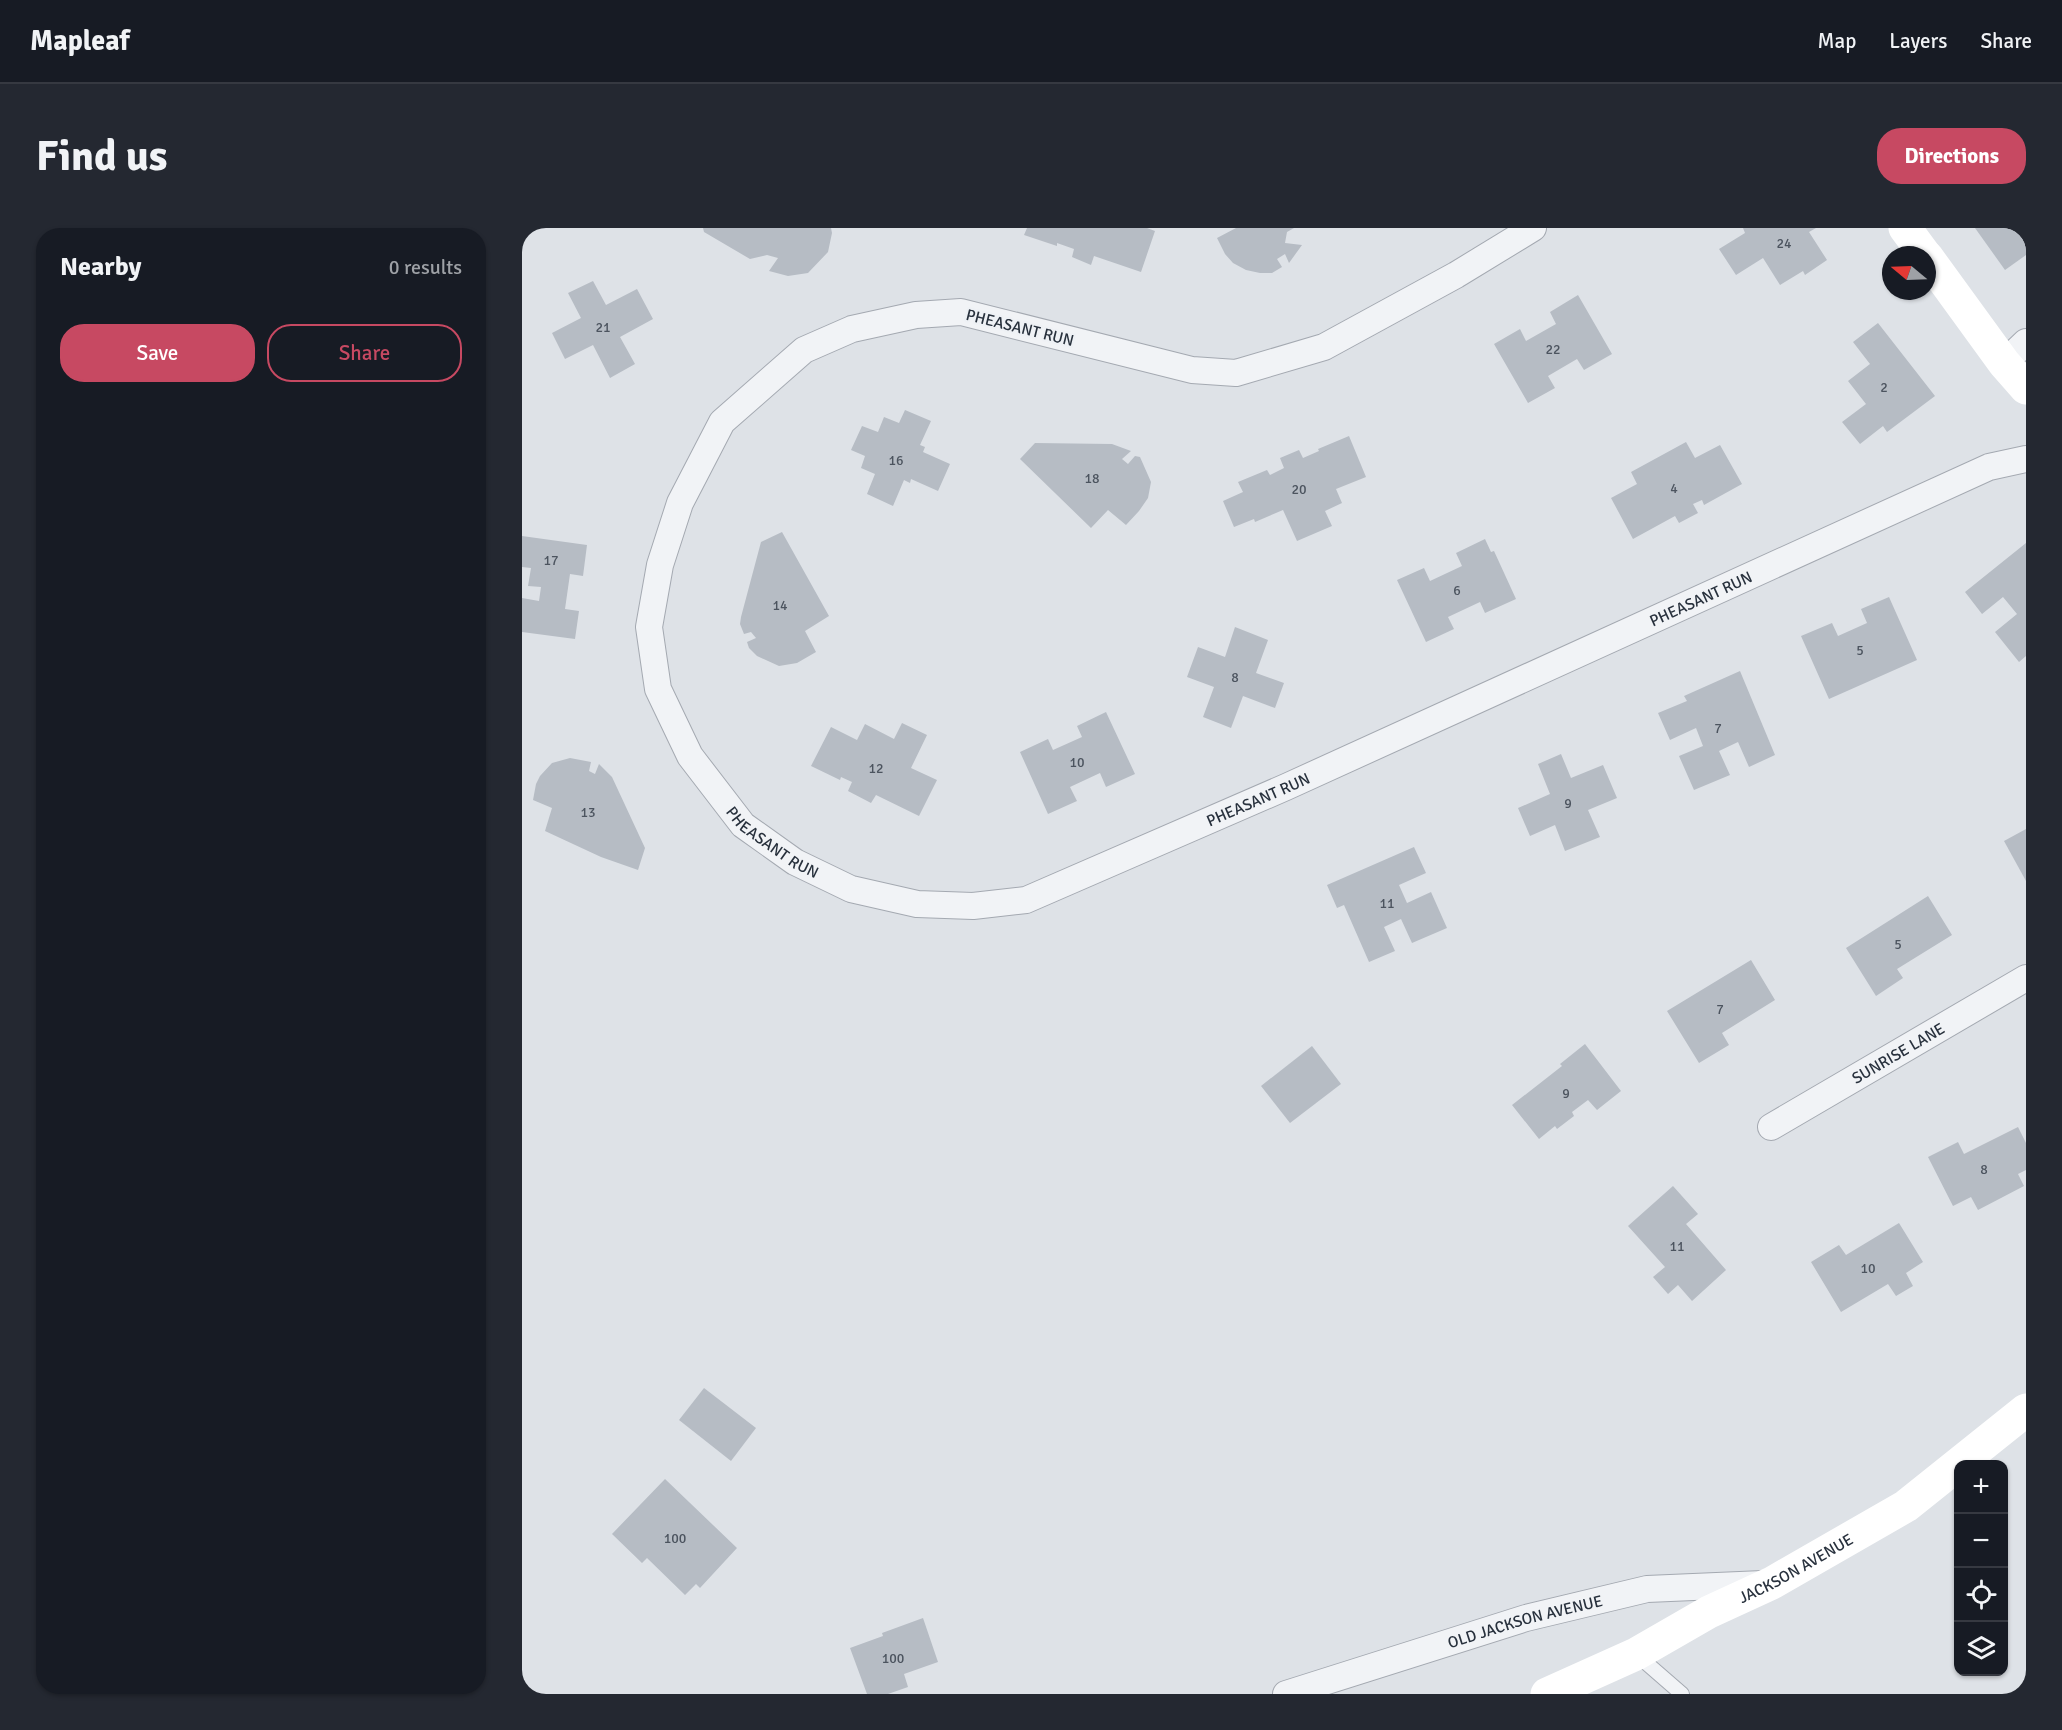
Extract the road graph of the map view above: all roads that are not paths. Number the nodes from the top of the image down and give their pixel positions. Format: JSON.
{"nodes":[{"id":1,"x":1533,"y":228,"type":"edge"},
{"id":2,"x":1905,"y":228,"type":"edge"},
{"id":3,"x":1918,"y":246,"type":"edge"},
{"id":4,"x":1936,"y":267,"type":"edge"},
{"id":5,"x":2015,"y":352,"type":"edge"},
{"id":6,"x":2026,"y":388,"type":"edge"},
{"id":7,"x":2026,"y":459,"type":"edge"},
{"id":8,"x":2026,"y":978,"type":"edge"},
{"id":9,"x":1771,"y":1127,"type":"dead end"},
{"id":10,"x":2026,"y":1410,"type":"edge"},
{"id":11,"x":1772,"y":1583,"type":"junction"},
{"id":12,"x":1636,"y":1654,"type":"junction"},
{"id":13,"x":1286,"y":1694,"type":"edge"},
{"id":14,"x":1547,"y":1694,"type":"edge"},
{"id":15,"x":1683,"y":1694,"type":"edge"}],
"edges":[{"from":1,"to":7,"type":"street","name":"PHEASANT RUN"},
{"from":2,"to":3,"type":"main road"},
{"from":4,"to":5,"type":"main road"},
{"from":5,"to":6,"type":"main road"},
{"from":8,"to":9,"type":"street","name":"SUNRISE LANE"},
{"from":10,"to":11,"type":"main road","name":"JACKSON AVENUE"},
{"from":11,"to":12,"type":"main road","name":"JACKSON AVENUE"},
{"from":11,"to":13,"type":"street","name":"OLD JACKSON AVENUE"},
{"from":12,"to":14,"type":"main road","name":"JACKSON AVENUE"},
{"from":12,"to":15,"type":"lane"}]}
